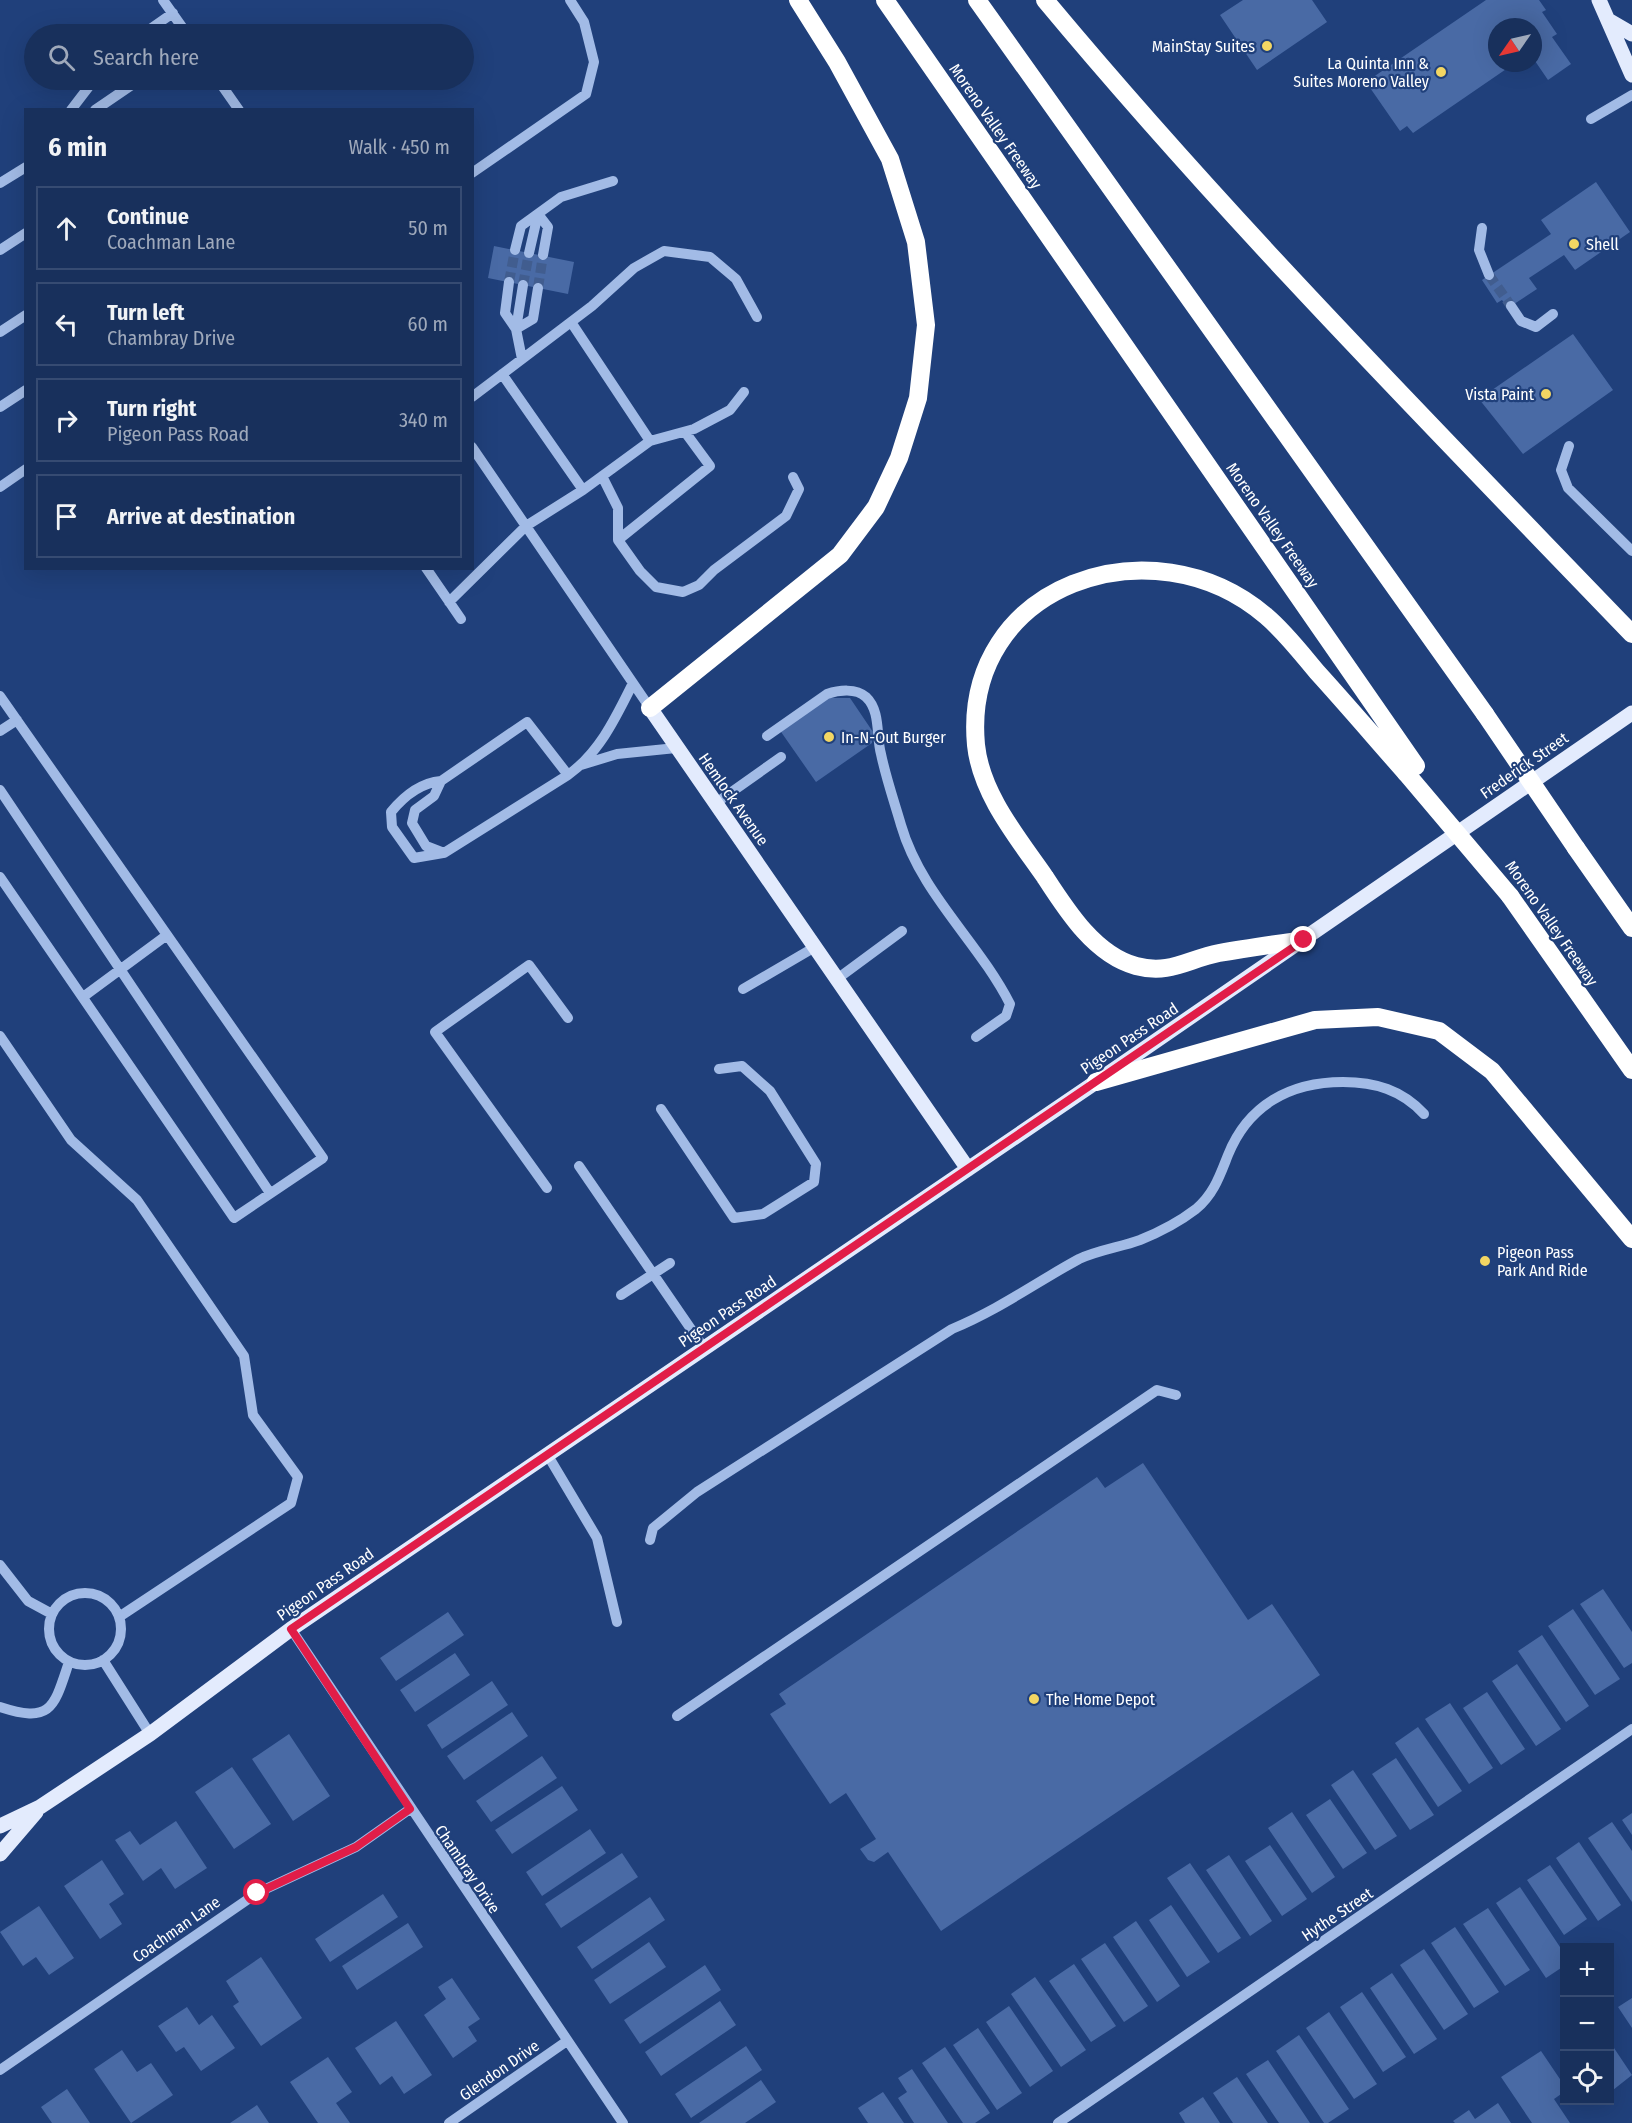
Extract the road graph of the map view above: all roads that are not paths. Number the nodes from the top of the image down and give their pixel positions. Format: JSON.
{"nodes":[{"id":1,"x":163,"y":0,"type":"edge"},
{"id":2,"x":570,"y":0,"type":"edge"},
{"id":3,"x":798,"y":0,"type":"edge"},
{"id":4,"x":885,"y":0,"type":"edge"},
{"id":5,"x":977,"y":0,"type":"edge"},
{"id":6,"x":1045,"y":0,"type":"edge"},
{"id":7,"x":1599,"y":0,"type":"edge"},
{"id":8,"x":173,"y":13,"type":"junction"},
{"id":9,"x":1608,"y":20,"type":"junction"},
{"id":10,"x":157,"y":24,"type":"edge"},
{"id":11,"x":180,"y":24,"type":"edge"},
{"id":12,"x":1632,"y":34,"type":"edge"},
{"id":13,"x":1632,"y":75,"type":"edge"},
{"id":14,"x":86,"y":90,"type":"edge"},
{"id":15,"x":124,"y":90,"type":"edge"},
{"id":16,"x":225,"y":90,"type":"edge"},
{"id":17,"x":1632,"y":95,"type":"edge"},
{"id":18,"x":73,"y":108,"type":"edge"},
{"id":19,"x":98,"y":108,"type":"edge"},
{"id":20,"x":238,"y":108,"type":"edge"},
{"id":21,"x":1591,"y":119,"type":"dead end"},
{"id":22,"x":24,"y":168,"type":"edge"},
{"id":23,"x":474,"y":172,"type":"edge"},
{"id":24,"x":613,"y":181,"type":"dead end"},
{"id":25,"x":0,"y":183,"type":"edge"},
{"id":26,"x":538,"y":214,"type":"junction"},
{"id":27,"x":1482,"y":228,"type":"dead end"},
{"id":28,"x":24,"y":234,"type":"edge"},
{"id":29,"x":0,"y":250,"type":"edge"},
{"id":30,"x":515,"y":250,"type":"tunnel mouth"},
{"id":31,"x":529,"y":253,"type":"tunnel mouth"},
{"id":32,"x":543,"y":255,"type":"tunnel mouth"},
{"id":33,"x":1489,"y":275,"type":"tunnel mouth"},
{"id":34,"x":509,"y":282,"type":"tunnel mouth"},
{"id":35,"x":523,"y":285,"type":"tunnel mouth"},
{"id":36,"x":538,"y":288,"type":"tunnel mouth"},
{"id":37,"x":1511,"y":306,"type":"tunnel mouth"},
{"id":38,"x":1553,"y":314,"type":"dead end"},
{"id":39,"x":24,"y":316,"type":"edge"},
{"id":40,"x":757,"y":317,"type":"dead end"},
{"id":41,"x":571,"y":322,"type":"junction"},
{"id":42,"x":516,"y":329,"type":"junction"},
{"id":43,"x":0,"y":332,"type":"edge"},
{"id":44,"x":522,"y":359,"type":"junction"},
{"id":45,"x":502,"y":374,"type":"junction"},
{"id":46,"x":24,"y":391,"type":"edge"},
{"id":47,"x":744,"y":392,"type":"dead end"},
{"id":48,"x":474,"y":395,"type":"edge"},
{"id":49,"x":0,"y":407,"type":"edge"},
{"id":50,"x":685,"y":432,"type":"junction"},
{"id":51,"x":650,"y":441,"type":"junction"},
{"id":52,"x":1569,"y":446,"type":"dead end"},
{"id":53,"x":474,"y":450,"type":"edge"},
{"id":54,"x":24,"y":471,"type":"edge"},
{"id":55,"x":602,"y":476,"type":"junction"},
{"id":56,"x":793,"y":477,"type":"dead end"},
{"id":57,"x":0,"y":487,"type":"edge"},
{"id":58,"x":583,"y":490,"type":"junction"},
{"id":59,"x":526,"y":526,"type":"junction"},
{"id":60,"x":618,"y":540,"type":"junction"},
{"id":61,"x":1632,"y":551,"type":"edge"},
{"id":62,"x":427,"y":570,"type":"edge"},
{"id":63,"x":449,"y":602,"type":"junction"},
{"id":64,"x":461,"y":620,"type":"dead end"},
{"id":65,"x":1632,"y":634,"type":"edge"},
{"id":66,"x":633,"y":683,"type":"junction"},
{"id":67,"x":0,"y":696,"type":"edge"},
{"id":68,"x":650,"y":708,"type":"junction"},
{"id":69,"x":1632,"y":713,"type":"edge"},
{"id":70,"x":17,"y":720,"type":"junction"},
{"id":71,"x":0,"y":731,"type":"edge"},
{"id":72,"x":767,"y":736,"type":"dead end"},
{"id":73,"x":676,"y":748,"type":"junction"},
{"id":74,"x":781,"y":757,"type":"dead end"},
{"id":75,"x":581,"y":765,"type":"junction"},
{"id":76,"x":1411,"y":769,"type":"junction"},
{"id":77,"x":568,"y":775,"type":"junction"},
{"id":78,"x":441,"y":781,"type":"junction"},
{"id":79,"x":0,"y":790,"type":"edge"},
{"id":80,"x":716,"y":803,"type":"junction"},
{"id":81,"x":1437,"y":848,"type":"joint"},
{"id":82,"x":444,"y":853,"type":"junction"},
{"id":83,"x":0,"y":877,"type":"edge"},
{"id":84,"x":1632,"y":928,"type":"edge"},
{"id":85,"x":902,"y":930,"type":"dead end"},
{"id":86,"x":167,"y":935,"type":"junction"},
{"id":87,"x":1304,"y":940,"type":"junction"},
{"id":88,"x":815,"y":946,"type":"junction"},
{"id":89,"x":120,"y":969,"type":"junction"},
{"id":90,"x":837,"y":979,"type":"junction"},
{"id":91,"x":742,"y":989,"type":"dead end"},
{"id":92,"x":83,"y":997,"type":"junction"},
{"id":93,"x":568,"y":1018,"type":"dead end"},
{"id":94,"x":0,"y":1036,"type":"edge"},
{"id":95,"x":976,"y":1037,"type":"dead end"},
{"id":96,"x":719,"y":1069,"type":"dead end"},
{"id":97,"x":1632,"y":1070,"type":"edge"},
{"id":98,"x":1096,"y":1082,"type":"junction"},
{"id":99,"x":661,"y":1109,"type":"dead end"},
{"id":100,"x":1424,"y":1114,"type":"dead end"},
{"id":101,"x":579,"y":1166,"type":"dead end"},
{"id":102,"x":969,"y":1169,"type":"junction"},
{"id":103,"x":547,"y":1188,"type":"dead end"},
{"id":104,"x":270,"y":1193,"type":"junction"},
{"id":105,"x":1632,"y":1239,"type":"edge"},
{"id":106,"x":670,"y":1263,"type":"dead end"},
{"id":107,"x":653,"y":1274,"type":"junction"},
{"id":108,"x":621,"y":1295,"type":"dead end"},
{"id":109,"x":704,"y":1348,"type":"junction"},
{"id":110,"x":1176,"y":1395,"type":"dead end"},
{"id":111,"x":547,"y":1454,"type":"junction"},
{"id":112,"x":650,"y":1540,"type":"dead end"},
{"id":113,"x":0,"y":1565,"type":"edge"},
{"id":114,"x":52,"y":1614,"type":"junction"},
{"id":115,"x":119,"y":1617,"type":"junction"},
{"id":116,"x":617,"y":1622,"type":"dead end"},
{"id":117,"x":291,"y":1629,"type":"junction"},
{"id":118,"x":103,"y":1660,"type":"junction"},
{"id":119,"x":69,"y":1662,"type":"junction"},
{"id":120,"x":0,"y":1707,"type":"edge"},
{"id":121,"x":677,"y":1716,"type":"dead end"},
{"id":122,"x":1632,"y":1729,"type":"edge"},
{"id":123,"x":150,"y":1734,"type":"junction"},
{"id":124,"x":40,"y":1807,"type":"junction"},
{"id":125,"x":410,"y":1809,"type":"junction"},
{"id":126,"x":0,"y":1826,"type":"edge"},
{"id":127,"x":0,"y":1854,"type":"edge"},
{"id":128,"x":567,"y":2041,"type":"junction"},
{"id":129,"x":0,"y":2070,"type":"edge"},
{"id":130,"x":449,"y":2123,"type":"edge"},
{"id":131,"x":623,"y":2123,"type":"edge"},
{"id":132,"x":1058,"y":2123,"type":"edge"}],
"edges":[{"from":1,"to":8,"type":"street"},
{"from":2,"to":23,"type":"street"},
{"from":3,"to":68,"type":"highway"},
{"from":4,"to":76,"type":"highway","name":"Moreno Valley Freeway"},
{"from":5,"to":84,"type":"highway","bridge":true},
{"from":6,"to":65,"type":"highway"},
{"from":7,"to":9,"type":"main road"},
{"from":8,"to":10,"type":"street"},
{"from":8,"to":11,"type":"street"},
{"from":9,"to":12,"type":"main road"},
{"from":9,"to":13,"type":"main road"},
{"from":14,"to":18,"type":"street"},
{"from":15,"to":19,"type":"street"},
{"from":16,"to":20,"type":"street"},
{"from":17,"to":21,"type":"street"},
{"from":22,"to":25,"type":"street"},
{"from":24,"to":26,"type":"street"},
{"from":26,"to":30,"type":"street"},
{"from":26,"to":31,"type":"street"},
{"from":26,"to":32,"type":"street"},
{"from":27,"to":33,"type":"street"},
{"from":28,"to":29,"type":"street"},
{"from":34,"to":42,"type":"street"},
{"from":35,"to":42,"type":"street"},
{"from":36,"to":42,"type":"street"},
{"from":37,"to":38,"type":"street"},
{"from":39,"to":43,"type":"street"},
{"from":40,"to":41,"type":"street"},
{"from":41,"to":44,"type":"street"},
{"from":41,"to":51,"type":"street"},
{"from":42,"to":44,"type":"street"},
{"from":44,"to":45,"type":"street"},
{"from":45,"to":48,"type":"street"},
{"from":45,"to":58,"type":"street"},
{"from":46,"to":49,"type":"street"},
{"from":47,"to":50,"type":"street"},
{"from":50,"to":51,"type":"street"},
{"from":50,"to":60,"type":"street"},
{"from":51,"to":55,"type":"street"},
{"from":52,"to":61,"type":"street"},
{"from":53,"to":59,"type":"street","name":"Hemlock Avenue"},
{"from":54,"to":57,"type":"street"},
{"from":55,"to":58,"type":"street"},
{"from":55,"to":60,"type":"street"},
{"from":56,"to":60,"type":"street"},
{"from":58,"to":59,"type":"street"},
{"from":59,"to":63,"type":"street"},
{"from":59,"to":66,"type":"street","name":"Hemlock Avenue"},
{"from":62,"to":63,"type":"street"},
{"from":63,"to":64,"type":"street"},
{"from":66,"to":68,"type":"street","name":"Hemlock Avenue"},
{"from":66,"to":75,"type":"street"},
{"from":67,"to":70,"type":"street"},
{"from":68,"to":73,"type":"main road","name":"Hemlock Avenue"},
{"from":69,"to":81,"type":"main road","name":"Frederick Street"},
{"from":70,"to":71,"type":"street"},
{"from":70,"to":86,"type":"street"},
{"from":72,"to":95,"type":"street"},
{"from":73,"to":75,"type":"street"},
{"from":73,"to":80,"type":"main road","name":"Hemlock Avenue"},
{"from":74,"to":80,"type":"street"},
{"from":75,"to":77,"type":"street"},
{"from":76,"to":87,"type":"highway"},
{"from":76,"to":97,"type":"highway","name":"Moreno Valley Freeway","bridge":true},
{"from":77,"to":78,"type":"street"},
{"from":77,"to":82,"type":"street"},
{"from":78,"to":82,"type":"street"},
{"from":78,"to":82,"type":"street"},
{"from":79,"to":89,"type":"street"},
{"from":80,"to":88,"type":"main road","name":"Hemlock Avenue"},
{"from":81,"to":87,"type":"main road","name":"Pigeon Pass Road"},
{"from":83,"to":92,"type":"street"},
{"from":85,"to":90,"type":"street"},
{"from":86,"to":89,"type":"street"},
{"from":86,"to":104,"type":"street"},
{"from":87,"to":98,"type":"main road","name":"Pigeon Pass Road"},
{"from":88,"to":90,"type":"main road","name":"Hemlock Avenue"},
{"from":88,"to":91,"type":"street"},
{"from":89,"to":92,"type":"street"},
{"from":89,"to":104,"type":"street"},
{"from":90,"to":102,"type":"main road","name":"Hemlock Avenue"},
{"from":92,"to":104,"type":"street"},
{"from":93,"to":103,"type":"street"},
{"from":94,"to":115,"type":"street"},
{"from":96,"to":99,"type":"street"},
{"from":98,"to":102,"type":"main road","name":"Pigeon Pass Road"},
{"from":98,"to":105,"type":"highway"},
{"from":100,"to":112,"type":"street"},
{"from":101,"to":107,"type":"street"},
{"from":102,"to":109,"type":"main road","name":"Pigeon Pass Road"},
{"from":106,"to":107,"type":"street"},
{"from":107,"to":108,"type":"street"},
{"from":107,"to":109,"type":"street"},
{"from":109,"to":111,"type":"main road","name":"Pigeon Pass Road"},
{"from":110,"to":121,"type":"street"},
{"from":111,"to":116,"type":"street"},
{"from":111,"to":117,"type":"main road","name":"Pigeon Pass Road"},
{"from":113,"to":114,"type":"street"},
{"from":114,"to":115,"type":"street"},
{"from":114,"to":119,"type":"street"},
{"from":115,"to":118,"type":"street"},
{"from":117,"to":123,"type":"main road","name":"Pigeon Pass Road"},
{"from":117,"to":125,"type":"street","name":"Chambray Drive"},
{"from":118,"to":119,"type":"street"},
{"from":118,"to":123,"type":"street"},
{"from":119,"to":120,"type":"street"},
{"from":122,"to":132,"type":"street","name":"Hythe Street"},
{"from":123,"to":124,"type":"main road","name":"Pigeon Pass Road"},
{"from":124,"to":126,"type":"main road","name":"Pigeon Pass Road"},
{"from":124,"to":127,"type":"main road","name":"Pigeon Pass Road"},
{"from":125,"to":128,"type":"street","name":"Chambray Drive"},
{"from":125,"to":129,"type":"street","name":"Coachman Lane"},
{"from":128,"to":130,"type":"street","name":"Glendon Drive"},
{"from":128,"to":131,"type":"street","name":"Chambray Drive"}]}
